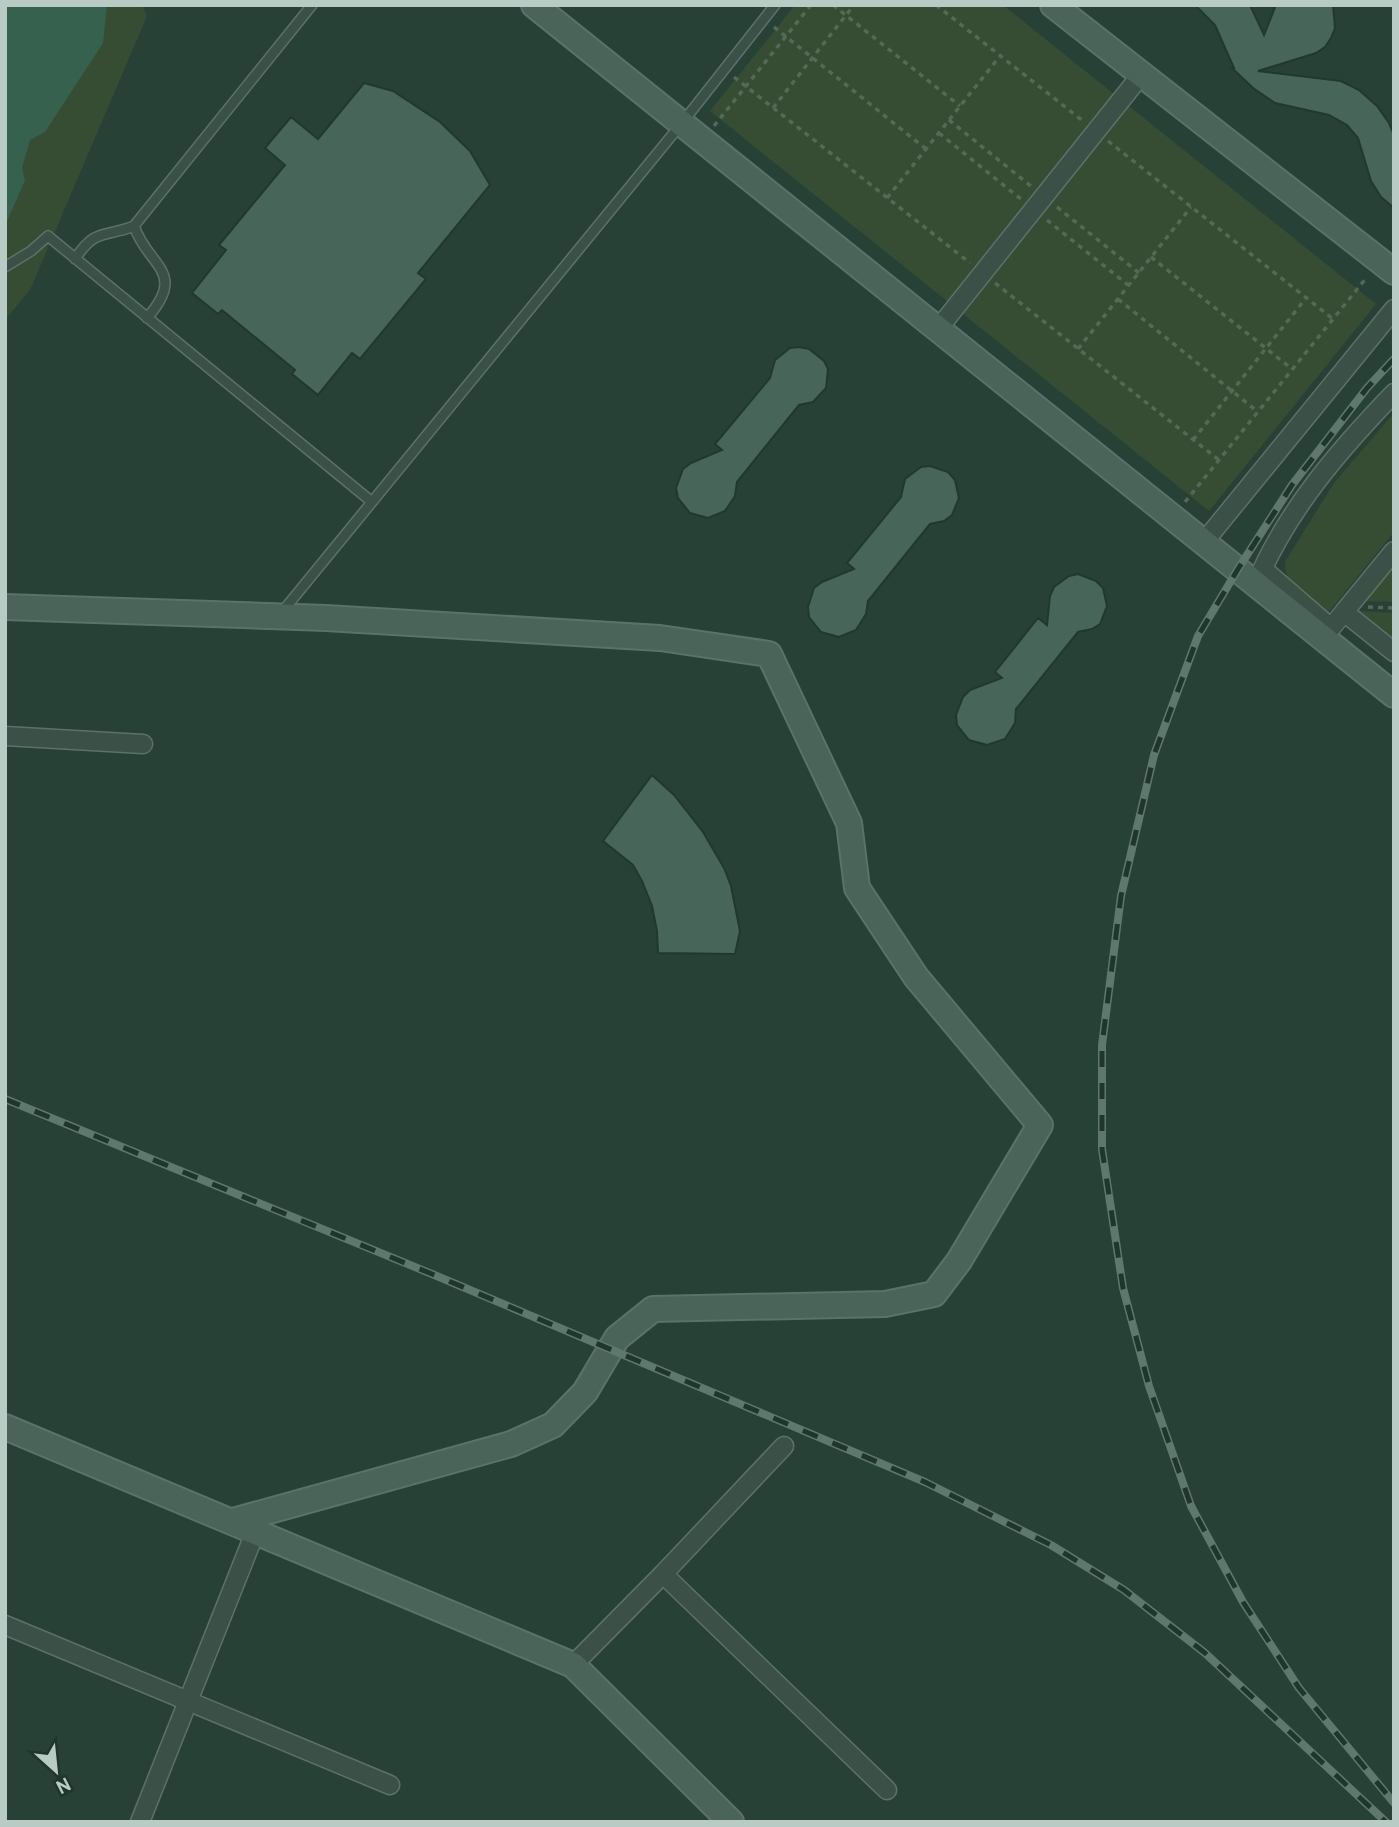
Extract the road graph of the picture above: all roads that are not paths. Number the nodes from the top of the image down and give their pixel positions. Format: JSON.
{"nodes":[{"id":1,"x":312,"y":5,"type":"edge"},
{"id":2,"x":534,"y":5,"type":"edge"},
{"id":3,"x":775,"y":5,"type":"edge"},
{"id":4,"x":1053,"y":5,"type":"edge"},
{"id":5,"x":1141,"y":75,"type":"junction"},
{"id":6,"x":682,"y":123,"type":"junction"},
{"id":7,"x":134,"y":226,"type":"junction"},
{"id":8,"x":75,"y":259,"type":"junction"},
{"id":9,"x":5,"y":267,"type":"edge"},
{"id":10,"x":1386,"y":267,"type":"edge"},
{"id":11,"x":1394,"y":309,"type":"edge"},
{"id":12,"x":147,"y":318,"type":"junction"},
{"id":13,"x":938,"y":329,"type":"junction"},
{"id":14,"x":1394,"y":393,"type":"edge"},
{"id":15,"x":372,"y":502,"type":"junction"},
{"id":16,"x":1204,"y":541,"type":"junction"},
{"id":17,"x":1394,"y":551,"type":"edge"},
{"id":18,"x":1259,"y":576,"type":"junction"},
{"id":19,"x":5,"y":607,"type":"edge"},
{"id":20,"x":1344,"y":612,"type":"junction"},
{"id":21,"x":278,"y":616,"type":"junction"},
{"id":22,"x":1394,"y":652,"type":"edge"},
{"id":23,"x":1394,"y":695,"type":"edge"},
{"id":24,"x":5,"y":736,"type":"edge"},
{"id":25,"x":143,"y":744,"type":"dead end"},
{"id":26,"x":5,"y":1427,"type":"edge"},
{"id":27,"x":784,"y":1446,"type":"dead end"},
{"id":28,"x":233,"y":1521,"type":"junction"},
{"id":29,"x":256,"y":1530,"type":"junction"},
{"id":30,"x":663,"y":1574,"type":"junction"},
{"id":31,"x":5,"y":1625,"type":"edge"},
{"id":32,"x":573,"y":1665,"type":"junction"},
{"id":33,"x":188,"y":1701,"type":"junction"},
{"id":34,"x":390,"y":1785,"type":"dead end"},
{"id":35,"x":887,"y":1790,"type":"dead end"},
{"id":36,"x":139,"y":1822,"type":"edge"},
{"id":37,"x":731,"y":1822,"type":"edge"}],
"edges":[{"from":1,"to":7,"type":"lane"},
{"from":2,"to":6,"type":"street"},
{"from":3,"to":6,"type":"lane"},
{"from":4,"to":5,"type":"street"},
{"from":5,"to":10,"type":"street"},
{"from":5,"to":13,"type":"street"},
{"from":6,"to":13,"type":"street"},
{"from":6,"to":15,"type":"lane"},
{"from":7,"to":8,"type":"lane"},
{"from":7,"to":12,"type":"lane"},
{"from":8,"to":9,"type":"lane"},
{"from":8,"to":12,"type":"lane"},
{"from":11,"to":16,"type":"street"},
{"from":12,"to":15,"type":"lane"},
{"from":13,"to":16,"type":"street"},
{"from":14,"to":18,"type":"street"},
{"from":15,"to":21,"type":"lane"},
{"from":16,"to":18,"type":"street"},
{"from":17,"to":20,"type":"street"},
{"from":18,"to":20,"type":"street"},
{"from":18,"to":23,"type":"street"},
{"from":19,"to":21,"type":"street"},
{"from":20,"to":22,"type":"street"},
{"from":21,"to":28,"type":"street"},
{"from":24,"to":25,"type":"street"},
{"from":26,"to":28,"type":"street"},
{"from":27,"to":30,"type":"street"},
{"from":28,"to":29,"type":"street"},
{"from":29,"to":32,"type":"street"},
{"from":29,"to":33,"type":"street"},
{"from":30,"to":32,"type":"street"},
{"from":30,"to":35,"type":"street"},
{"from":31,"to":33,"type":"street"},
{"from":32,"to":37,"type":"street"},
{"from":33,"to":34,"type":"street"},
{"from":33,"to":36,"type":"street"}]}
